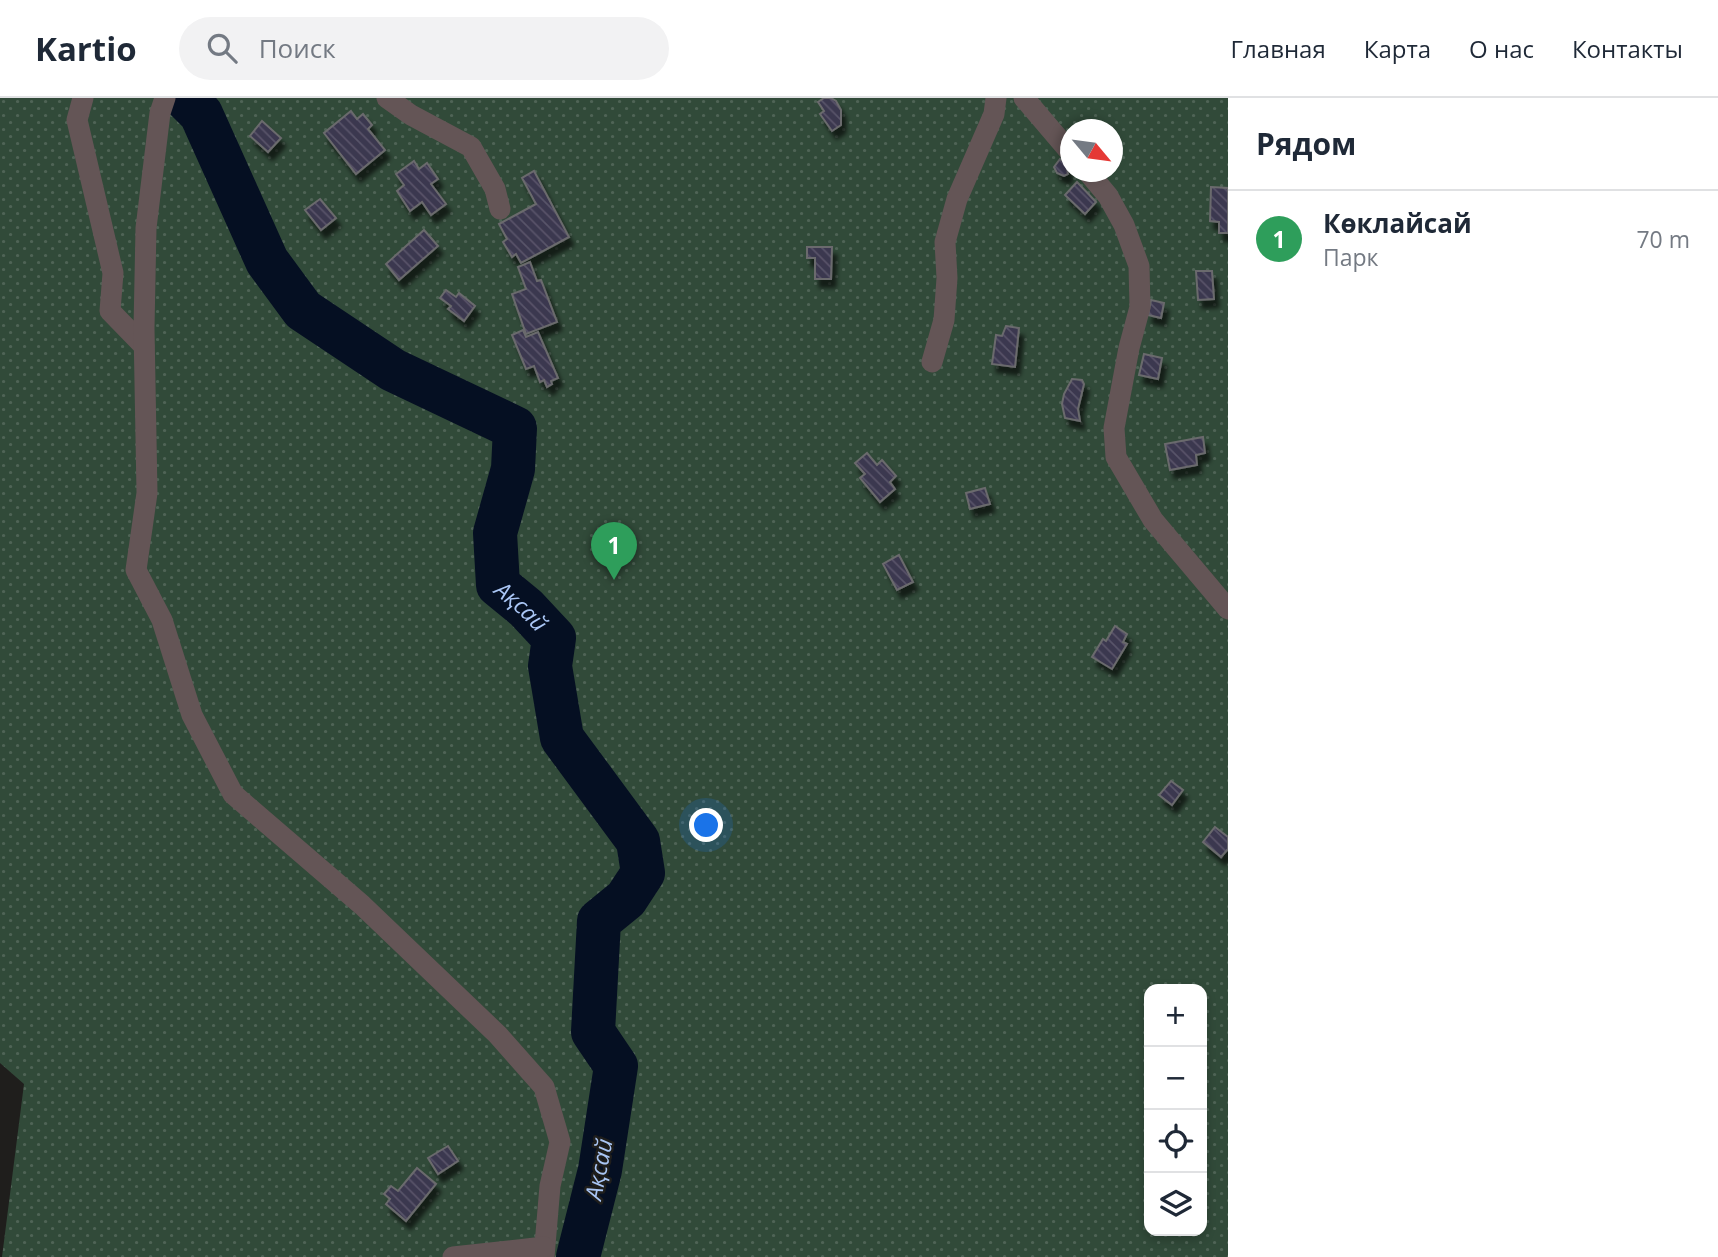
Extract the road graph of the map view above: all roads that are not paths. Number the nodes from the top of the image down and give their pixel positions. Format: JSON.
{"nodes":[{"id":1,"x":83,"y":98,"type":"edge"},
{"id":2,"x":387,"y":98,"type":"edge"},
{"id":3,"x":996,"y":98,"type":"edge"},
{"id":4,"x":1024,"y":98,"type":"edge"},
{"id":5,"x":163,"y":106,"type":"edge"},
{"id":6,"x":1060,"y":140,"type":"edge"},
{"id":7,"x":1096,"y":182,"type":"edge"},
{"id":8,"x":500,"y":209,"type":"dead end"},
{"id":9,"x":144,"y":346,"type":"junction"},
{"id":10,"x":932,"y":362,"type":"dead end"},
{"id":11,"x":1228,"y":609,"type":"edge"},
{"id":12,"x":544,"y":1252,"type":"edge"},
{"id":13,"x":453,"y":1257,"type":"edge"}],
"edges":[{"from":1,"to":9,"type":"street"},
{"from":2,"to":8,"type":"street"},
{"from":3,"to":10,"type":"street"},
{"from":4,"to":6,"type":"street"},
{"from":5,"to":9,"type":"street"},
{"from":7,"to":11,"type":"street"},
{"from":9,"to":12,"type":"street"},
{"from":12,"to":13,"type":"street"}]}
